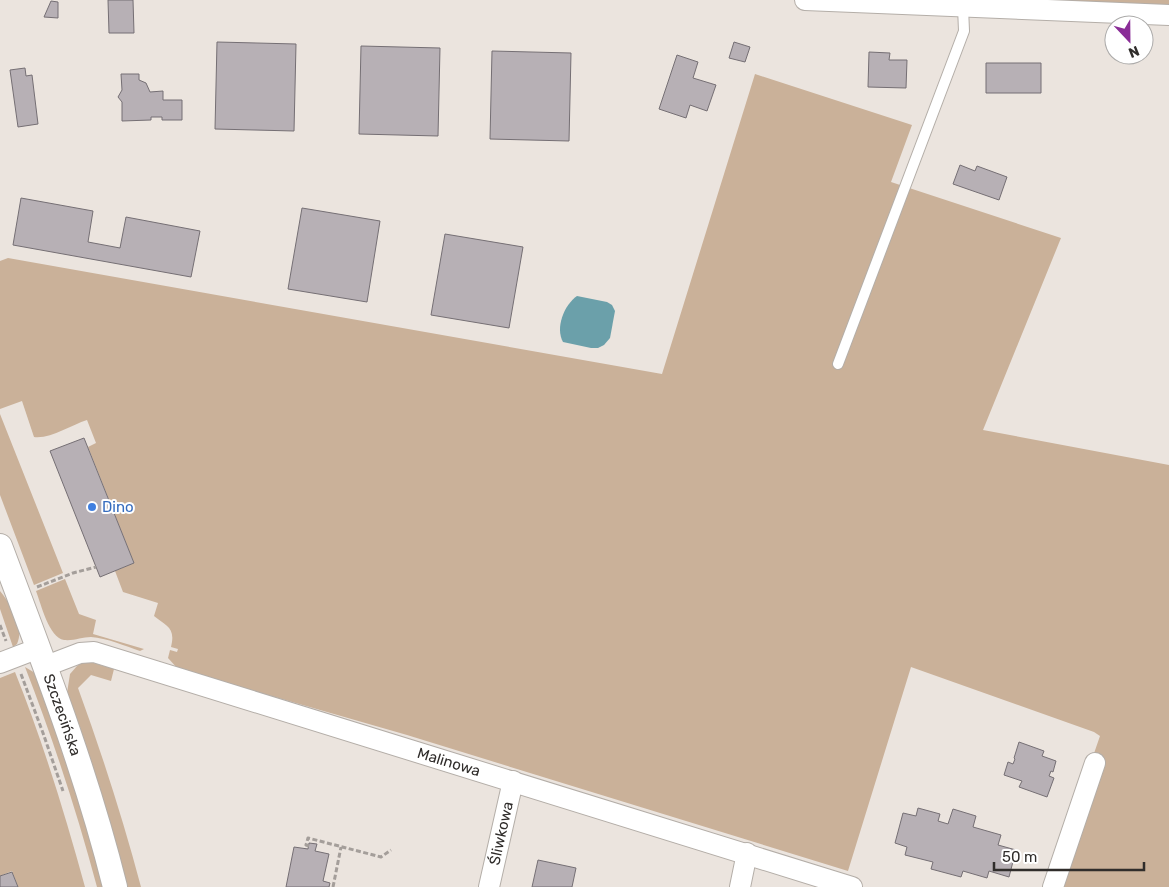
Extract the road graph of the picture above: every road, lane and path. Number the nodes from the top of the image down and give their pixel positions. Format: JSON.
{"nodes":[{"id":1,"x":805,"y":0,"type":"edge"},
{"id":2,"x":963,"y":7,"type":"junction"},
{"id":3,"x":1169,"y":15,"type":"edge"},
{"id":4,"x":838,"y":364,"type":"dead end"},
{"id":5,"x":0,"y":546,"type":"edge"},
{"id":6,"x":96,"y":566,"type":"dead end"},
{"id":7,"x":32,"y":589,"type":"dead end"},
{"id":8,"x":0,"y":625,"type":"edge"},
{"id":9,"x":42,"y":657,"type":"junction"},
{"id":10,"x":9,"y":660,"type":"edge"},
{"id":11,"x":1095,"y":763,"type":"dead end"},
{"id":12,"x":513,"y":781,"type":"junction"},
{"id":13,"x":65,"y":796,"type":"dead end"},
{"id":14,"x":309,"y":846,"type":"dead end"},
{"id":15,"x":341,"y":847,"type":"junction"},
{"id":16,"x":391,"y":850,"type":"dead end"},
{"id":17,"x":747,"y":853,"type":"junction"},
{"id":18,"x":115,"y":887,"type":"edge"},
{"id":19,"x":333,"y":887,"type":"edge"},
{"id":20,"x":489,"y":887,"type":"edge"},
{"id":21,"x":740,"y":887,"type":"edge"},
{"id":22,"x":852,"y":887,"type":"edge"},
{"id":23,"x":1053,"y":887,"type":"edge"}],
"edges":[{"from":1,"to":2,"type":"street"},
{"from":2,"to":3,"type":"street"},
{"from":2,"to":4,"type":"lane"},
{"from":5,"to":9,"type":"street","name":"Szczecińska"},
{"from":6,"to":7,"type":"path"},
{"from":8,"to":10,"type":"path"},
{"from":9,"to":10,"type":"street","name":"Malinowa"},
{"from":9,"to":12,"type":"street","name":"Malinowa"},
{"from":9,"to":18,"type":"street","name":"Szczecińska"},
{"from":10,"to":13,"type":"path"},
{"from":11,"to":23,"type":"street"},
{"from":12,"to":17,"type":"street","name":"Malinowa"},
{"from":12,"to":20,"type":"street","name":"Śliwkowa"},
{"from":14,"to":15,"type":"path"},
{"from":15,"to":16,"type":"path"},
{"from":15,"to":19,"type":"path"},
{"from":17,"to":21,"type":"street"},
{"from":17,"to":22,"type":"street","name":"Malinowa"}]}
